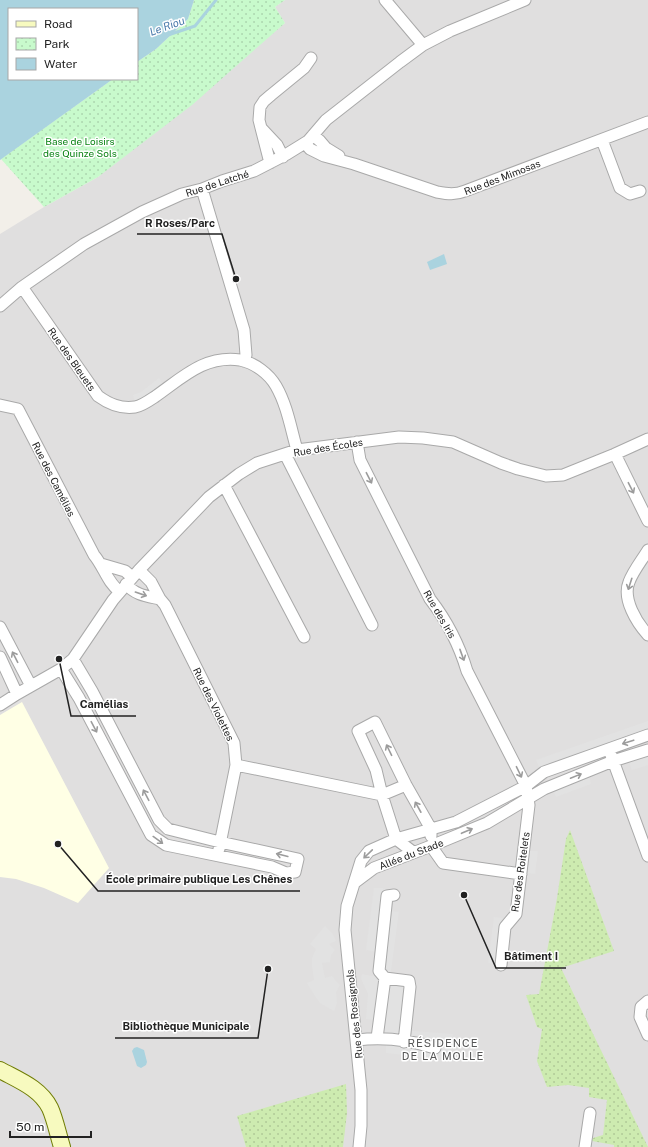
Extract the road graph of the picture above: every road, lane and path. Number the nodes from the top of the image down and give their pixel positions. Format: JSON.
{"nodes":[{"id":1,"x":385,"y":0,"type":"edge"},
{"id":2,"x":525,"y":0,"type":"edge"},
{"id":3,"x":424,"y":45,"type":"junction"},
{"id":4,"x":311,"y":58,"type":"dead end"},
{"id":5,"x":648,"y":122,"type":"edge"},
{"id":6,"x":262,"y":129,"type":"junction"},
{"id":7,"x":313,"y":135,"type":"junction"},
{"id":8,"x":602,"y":140,"type":"junction"},
{"id":9,"x":305,"y":143,"type":"junction"},
{"id":10,"x":283,"y":157,"type":"junction"},
{"id":11,"x":270,"y":163,"type":"junction"},
{"id":12,"x":354,"y":164,"type":"junction"},
{"id":13,"x":202,"y":189,"type":"junction"},
{"id":14,"x":640,"y":191,"type":"dead end"},
{"id":15,"x":22,"y":287,"type":"junction"},
{"id":16,"x":0,"y":306,"type":"edge"},
{"id":17,"x":244,"y":361,"type":"junction"},
{"id":18,"x":0,"y":405,"type":"edge"},
{"id":19,"x":648,"y":439,"type":"edge"},
{"id":20,"x":357,"y":442,"type":"junction"},
{"id":21,"x":297,"y":450,"type":"junction"},
{"id":22,"x":284,"y":454,"type":"junction"},
{"id":23,"x":615,"y":454,"type":"junction"},
{"id":24,"x":224,"y":485,"type":"junction"},
{"id":25,"x":648,"y":521,"type":"edge"},
{"id":26,"x":648,"y":550,"type":"edge"},
{"id":27,"x":101,"y":564,"type":"junction"},
{"id":28,"x":129,"y":581,"type":"junction"},
{"id":29,"x":160,"y":599,"type":"junction"},
{"id":30,"x":372,"y":625,"type":"dead end"},
{"id":31,"x":0,"y":628,"type":"edge"},
{"id":32,"x":648,"y":635,"type":"edge"},
{"id":33,"x":304,"y":637,"type":"dead end"},
{"id":34,"x":0,"y":657,"type":"edge"},
{"id":35,"x":73,"y":659,"type":"junction"},
{"id":36,"x":61,"y":669,"type":"junction"},
{"id":37,"x":31,"y":686,"type":"junction"},
{"id":38,"x":17,"y":694,"type":"junction"},
{"id":39,"x":0,"y":705,"type":"edge"},
{"id":40,"x":648,"y":735,"type":"edge"},
{"id":41,"x":608,"y":748,"type":"junction"},
{"id":42,"x":121,"y":749,"type":"junction"},
{"id":43,"x":648,"y":750,"type":"edge"},
{"id":44,"x":109,"y":756,"type":"junction"},
{"id":45,"x":613,"y":761,"type":"junction"},
{"id":46,"x":236,"y":765,"type":"junction"},
{"id":47,"x":406,"y":785,"type":"junction"},
{"id":48,"x":526,"y":786,"type":"junction"},
{"id":49,"x":382,"y":795,"type":"junction"},
{"id":50,"x":528,"y":799,"type":"junction"},
{"id":51,"x":431,"y":829,"type":"junction"},
{"id":52,"x":396,"y":839,"type":"junction"},
{"id":53,"x":220,"y":842,"type":"junction"},
{"id":54,"x":431,"y":846,"type":"junction"},
{"id":55,"x":413,"y":852,"type":"junction"},
{"id":56,"x":217,"y":856,"type":"junction"},
{"id":57,"x":648,"y":856,"type":"edge"},
{"id":58,"x":521,"y":874,"type":"junction"},
{"id":59,"x":354,"y":883,"type":"junction"},
{"id":60,"x":394,"y":895,"type":"dead end"},
{"id":61,"x":501,"y":965,"type":"dead end"},
{"id":62,"x":385,"y":978,"type":"junction"},
{"id":63,"x":648,"y":1001,"type":"edge"},
{"id":64,"x":648,"y":1035,"type":"edge"},
{"id":65,"x":377,"y":1038,"type":"junction"},
{"id":66,"x":357,"y":1040,"type":"junction"},
{"id":67,"x":404,"y":1042,"type":"junction"},
{"id":68,"x":435,"y":1048,"type":"dead end"},
{"id":69,"x":0,"y":1070,"type":"edge"},
{"id":70,"x":590,"y":1113,"type":"dead end"},
{"id":71,"x":62,"y":1147,"type":"edge"},
{"id":72,"x":359,"y":1147,"type":"edge"},
{"id":73,"x":585,"y":1147,"type":"edge"}],
"edges":[{"from":1,"to":3,"type":"street"},
{"from":2,"to":3,"type":"street","name":"Rue de Latché"},
{"from":3,"to":7,"type":"street","name":"Rue de Latché"},
{"from":4,"to":6,"type":"street"},
{"from":5,"to":8,"type":"street","name":"Rue des Mimosas"},
{"from":6,"to":10,"type":"street"},
{"from":6,"to":11,"type":"street"},
{"from":7,"to":9,"type":"street","name":"Rue de Latché"},
{"from":7,"to":12,"type":"street","name":"Rue des Mimosas"},
{"from":8,"to":12,"type":"street","name":"Rue des Mimosas"},
{"from":8,"to":14,"type":"street"},
{"from":9,"to":10,"type":"street","name":"Rue de Latché"},
{"from":9,"to":12,"type":"street","name":"Rue des Mimosas"},
{"from":10,"to":11,"type":"street","name":"Rue de Latché"},
{"from":11,"to":13,"type":"street","name":"Rue de Latché"},
{"from":13,"to":15,"type":"street","name":"Rue de Latché"},
{"from":13,"to":17,"type":"street"},
{"from":15,"to":16,"type":"street","name":"Rue de Latché"},
{"from":15,"to":17,"type":"street","name":"Rue des Bleuets"},
{"from":17,"to":21,"type":"street"},
{"from":18,"to":27,"type":"street","name":"Rue des Camélias"},
{"from":19,"to":23,"type":"street","name":"Rue des Écoles"},
{"from":20,"to":21,"type":"street","name":"Rue des Écoles"},
{"from":20,"to":23,"type":"street","name":"Rue des Écoles"},
{"from":20,"to":48,"type":"street","name":"Rue des Iris","one_way":true},
{"from":21,"to":22,"type":"street","name":"Rue des Écoles"},
{"from":22,"to":24,"type":"street","name":"Rue des Écoles"},
{"from":22,"to":30,"type":"street"},
{"from":23,"to":25,"type":"street","one_way":true},
{"from":24,"to":28,"type":"street","name":"Rue des Écoles"},
{"from":24,"to":33,"type":"street"},
{"from":26,"to":32,"type":"street","one_way":true},
{"from":27,"to":28,"type":"street"},
{"from":27,"to":28,"type":"street","name":"Rue des Camélias"},
{"from":28,"to":29,"type":"street","one_way":true},
{"from":28,"to":29,"type":"street","name":"Rue des Violettes"},
{"from":28,"to":35,"type":"street","name":"Rue des Écoles"},
{"from":29,"to":46,"type":"street","name":"Rue des Violettes"},
{"from":37,"to":31,"type":"street","one_way":true},
{"from":34,"to":38,"type":"street"},
{"from":35,"to":36,"type":"street","name":"Rue des Écoles"},
{"from":35,"to":42,"type":"street"},
{"from":36,"to":37,"type":"street","name":"Rue des Écoles"},
{"from":36,"to":44,"type":"street","one_way":true},
{"from":37,"to":38,"type":"street","name":"Rue des Écoles"},
{"from":38,"to":39,"type":"street","name":"Rue des Écoles"},
{"from":40,"to":41,"type":"street","name":"Allée du Stade","one_way":true},
{"from":41,"to":45,"type":"street"},
{"from":41,"to":48,"type":"street","name":"Allée du Stade"},
{"from":42,"to":44,"type":"street"},
{"from":53,"to":42,"type":"street","one_way":true},
{"from":43,"to":45,"type":"street","name":"Allée du Stade"},
{"from":44,"to":56,"type":"street","one_way":true},
{"from":50,"to":45,"type":"street","name":"Allée du Stade","one_way":true},
{"from":45,"to":57,"type":"street"},
{"from":46,"to":49,"type":"street"},
{"from":46,"to":53,"type":"street","name":"Rue des Violettes"},
{"from":47,"to":49,"type":"street"},
{"from":47,"to":49,"type":"street","one_way":true},
{"from":51,"to":47,"type":"street","one_way":true},
{"from":48,"to":50,"type":"street","name":"Rue des Iris"},
{"from":48,"to":51,"type":"street","name":"Allée du Stade"},
{"from":49,"to":52,"type":"street"},
{"from":54,"to":50,"type":"street","name":"Allée du Stade","one_way":true},
{"from":50,"to":58,"type":"street","name":"Rue des Roitelets"},
{"from":51,"to":52,"type":"street","name":"Allée du Stade"},
{"from":51,"to":54,"type":"street"},
{"from":52,"to":55,"type":"street"},
{"from":52,"to":59,"type":"street","name":"Allée du Stade","one_way":true},
{"from":53,"to":56,"type":"street","name":"Rue des Violettes"},
{"from":56,"to":53,"type":"street","one_way":true},
{"from":54,"to":55,"type":"street","name":"Allée du Stade"},
{"from":54,"to":58,"type":"street"},
{"from":55,"to":59,"type":"street","name":"Allée du Stade"},
{"from":58,"to":61,"type":"street","name":"Rue des Roitelets"},
{"from":59,"to":66,"type":"street","name":"Rue des Rossignols"},
{"from":60,"to":62,"type":"street"},
{"from":62,"to":65,"type":"street"},
{"from":62,"to":67,"type":"street"},
{"from":63,"to":64,"type":"street"},
{"from":65,"to":66,"type":"street"},
{"from":65,"to":67,"type":"street"},
{"from":66,"to":72,"type":"street","name":"Rue des Rossignols"},
{"from":67,"to":68,"type":"street"},
{"from":69,"to":71,"type":"street"},
{"from":70,"to":73,"type":"street"}]}
